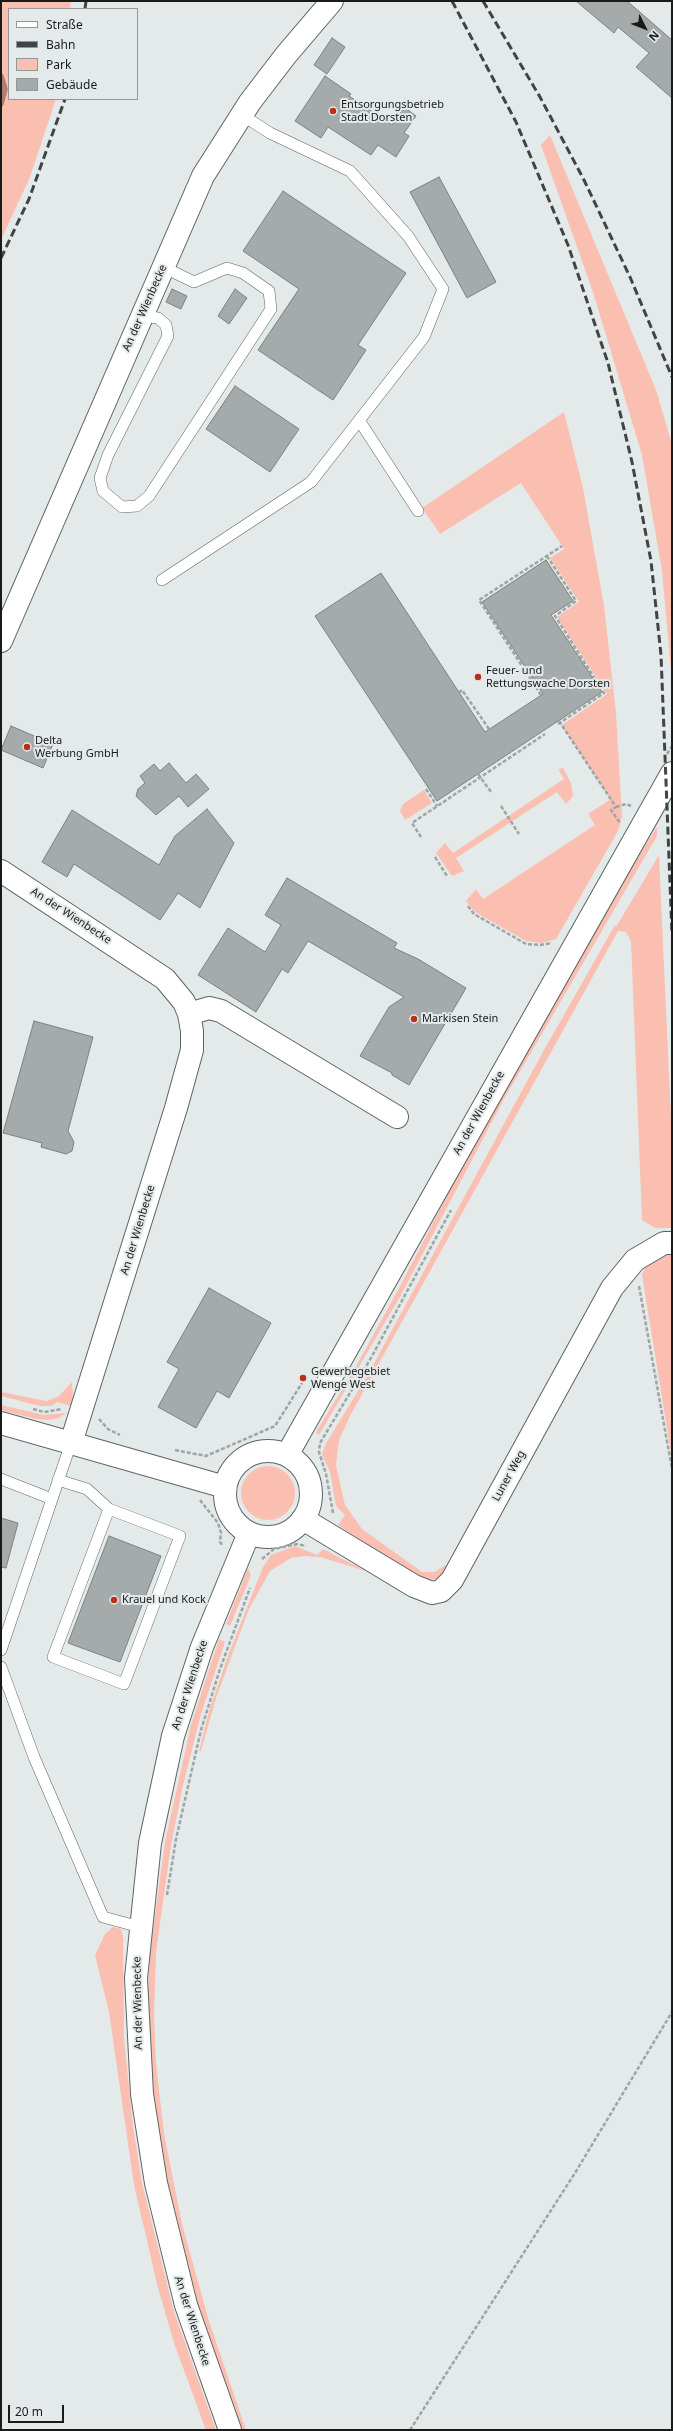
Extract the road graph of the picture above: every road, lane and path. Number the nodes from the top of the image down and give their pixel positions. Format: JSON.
{"nodes":[{"id":1,"x":332,"y":1,"type":"edge"},
{"id":2,"x":242,"y":115,"type":"junction"},
{"id":3,"x":163,"y":267,"type":"junction"},
{"id":4,"x":141,"y":316,"type":"junction"},
{"id":5,"x":359,"y":420,"type":"junction"},
{"id":6,"x":418,"y":511,"type":"dead end"},
{"id":7,"x":562,"y":546,"type":"dead end"},
{"id":8,"x":547,"y":556,"type":"junction"},
{"id":9,"x":162,"y":580,"type":"dead end"},
{"id":10,"x":1,"y":641,"type":"edge"},
{"id":11,"x":460,"y":692,"type":"dead end"},
{"id":12,"x":541,"y":695,"type":"dead end"},
{"id":13,"x":489,"y":729,"type":"dead end"},
{"id":14,"x":545,"y":734,"type":"dead end"},
{"id":15,"x":672,"y":772,"type":"edge"},
{"id":16,"x":479,"y":775,"type":"junction"},
{"id":17,"x":426,"y":789,"type":"dead end"},
{"id":18,"x":491,"y":792,"type":"dead end"},
{"id":19,"x":437,"y":806,"type":"junction"},
{"id":20,"x":501,"y":806,"type":"dead end"},
{"id":21,"x":616,"y":807,"type":"junction"},
{"id":22,"x":636,"y":809,"type":"dead end"},
{"id":23,"x":624,"y":829,"type":"dead end"},
{"id":24,"x":519,"y":834,"type":"dead end"},
{"id":25,"x":421,"y":837,"type":"dead end"},
{"id":26,"x":435,"y":857,"type":"dead end"},
{"id":27,"x":1,"y":871,"type":"edge"},
{"id":28,"x":447,"y":876,"type":"dead end"},
{"id":29,"x":468,"y":906,"type":"dead end"},
{"id":30,"x":555,"y":942,"type":"dead end"},
{"id":31,"x":189,"y":1014,"type":"junction"},
{"id":32,"x":397,"y":1117,"type":"dead end"},
{"id":33,"x":672,"y":1243,"type":"edge"},
{"id":34,"x":634,"y":1260,"type":"junction"},
{"id":35,"x":29,"y":1408,"type":"dead end"},
{"id":36,"x":80,"y":1414,"type":"junction"},
{"id":37,"x":279,"y":1422,"type":"dead end"},
{"id":38,"x":1,"y":1423,"type":"edge"},
{"id":39,"x":124,"y":1437,"type":"dead end"},
{"id":40,"x":71,"y":1443,"type":"junction"},
{"id":41,"x":320,"y":1443,"type":"dead end"},
{"id":42,"x":169,"y":1449,"type":"dead end"},
{"id":43,"x":287,"y":1455,"type":"junction"},
{"id":44,"x":672,"y":1469,"type":"edge"},
{"id":45,"x":1,"y":1478,"type":"edge"},
{"id":46,"x":58,"y":1480,"type":"junction"},
{"id":47,"x":225,"y":1487,"type":"junction"},
{"id":48,"x":197,"y":1494,"type":"dead end"},
{"id":49,"x":52,"y":1499,"type":"junction"},
{"id":50,"x":109,"y":1509,"type":"junction"},
{"id":51,"x":332,"y":1515,"type":"dead end"},
{"id":52,"x":303,"y":1519,"type":"junction"},
{"id":53,"x":249,"y":1533,"type":"junction"},
{"id":54,"x":312,"y":1545,"type":"dead end"},
{"id":55,"x":225,"y":1549,"type":"dead end"},
{"id":56,"x":258,"y":1563,"type":"dead end"},
{"id":57,"x":253,"y":1582,"type":"dead end"},
{"id":58,"x":1,"y":1650,"type":"edge"},
{"id":59,"x":1,"y":1667,"type":"edge"},
{"id":60,"x":166,"y":1902,"type":"dead end"},
{"id":61,"x":140,"y":1927,"type":"junction"},
{"id":62,"x":672,"y":2012,"type":"edge"},
{"id":63,"x":230,"y":2430,"type":"edge"},
{"id":64,"x":410,"y":2430,"type":"edge"}],
"edges":[{"from":1,"to":2,"type":"street","name":"An der Wienbecke"},
{"from":2,"to":3,"type":"street","name":"An der Wienbecke"},
{"from":2,"to":5,"type":"lane"},
{"from":3,"to":4,"type":"street","name":"An der Wienbecke"},
{"from":3,"to":4,"type":"lane"},
{"from":4,"to":10,"type":"street","name":"An der Wienbecke"},
{"from":5,"to":6,"type":"lane"},
{"from":5,"to":9,"type":"lane"},
{"from":7,"to":8,"type":"path"},
{"from":8,"to":12,"type":"path"},
{"from":8,"to":21,"type":"path"},
{"from":11,"to":13,"type":"path"},
{"from":14,"to":16,"type":"path"},
{"from":15,"to":43,"type":"street","name":"An der Wienbecke"},
{"from":16,"to":18,"type":"path"},
{"from":16,"to":19,"type":"path"},
{"from":17,"to":19,"type":"path"},
{"from":19,"to":25,"type":"path"},
{"from":20,"to":24,"type":"path"},
{"from":21,"to":22,"type":"path"},
{"from":21,"to":23,"type":"path"},
{"from":26,"to":28,"type":"path"},
{"from":27,"to":31,"type":"street","name":"An der Wienbecke"},
{"from":29,"to":30,"type":"path"},
{"from":31,"to":32,"type":"street"},
{"from":31,"to":36,"type":"street","name":"An der Wienbecke"},
{"from":33,"to":34,"type":"street","name":"Luner Weg"},
{"from":34,"to":44,"type":"path"},
{"from":34,"to":52,"type":"street","name":"Luner Weg"},
{"from":35,"to":36,"type":"path"},
{"from":36,"to":39,"type":"path"},
{"from":36,"to":40,"type":"street","name":"An der Wienbecke"},
{"from":37,"to":42,"type":"path"},
{"from":38,"to":40,"type":"street"},
{"from":40,"to":46,"type":"lane"},
{"from":40,"to":47,"type":"street"},
{"from":41,"to":51,"type":"path"},
{"from":43,"to":47,"type":"street"},
{"from":43,"to":52,"type":"street"},
{"from":45,"to":49,"type":"lane"},
{"from":46,"to":49,"type":"lane"},
{"from":46,"to":50,"type":"lane"},
{"from":47,"to":53,"type":"street"},
{"from":48,"to":55,"type":"path"},
{"from":49,"to":58,"type":"lane"},
{"from":50,"to":50,"type":"lane"},
{"from":52,"to":53,"type":"street"},
{"from":53,"to":61,"type":"street","name":"An der Wienbecke"},
{"from":54,"to":56,"type":"path"},
{"from":57,"to":60,"type":"path"},
{"from":59,"to":61,"type":"lane"},
{"from":61,"to":63,"type":"street","name":"An der Wienbecke"},
{"from":62,"to":64,"type":"path"}]}
